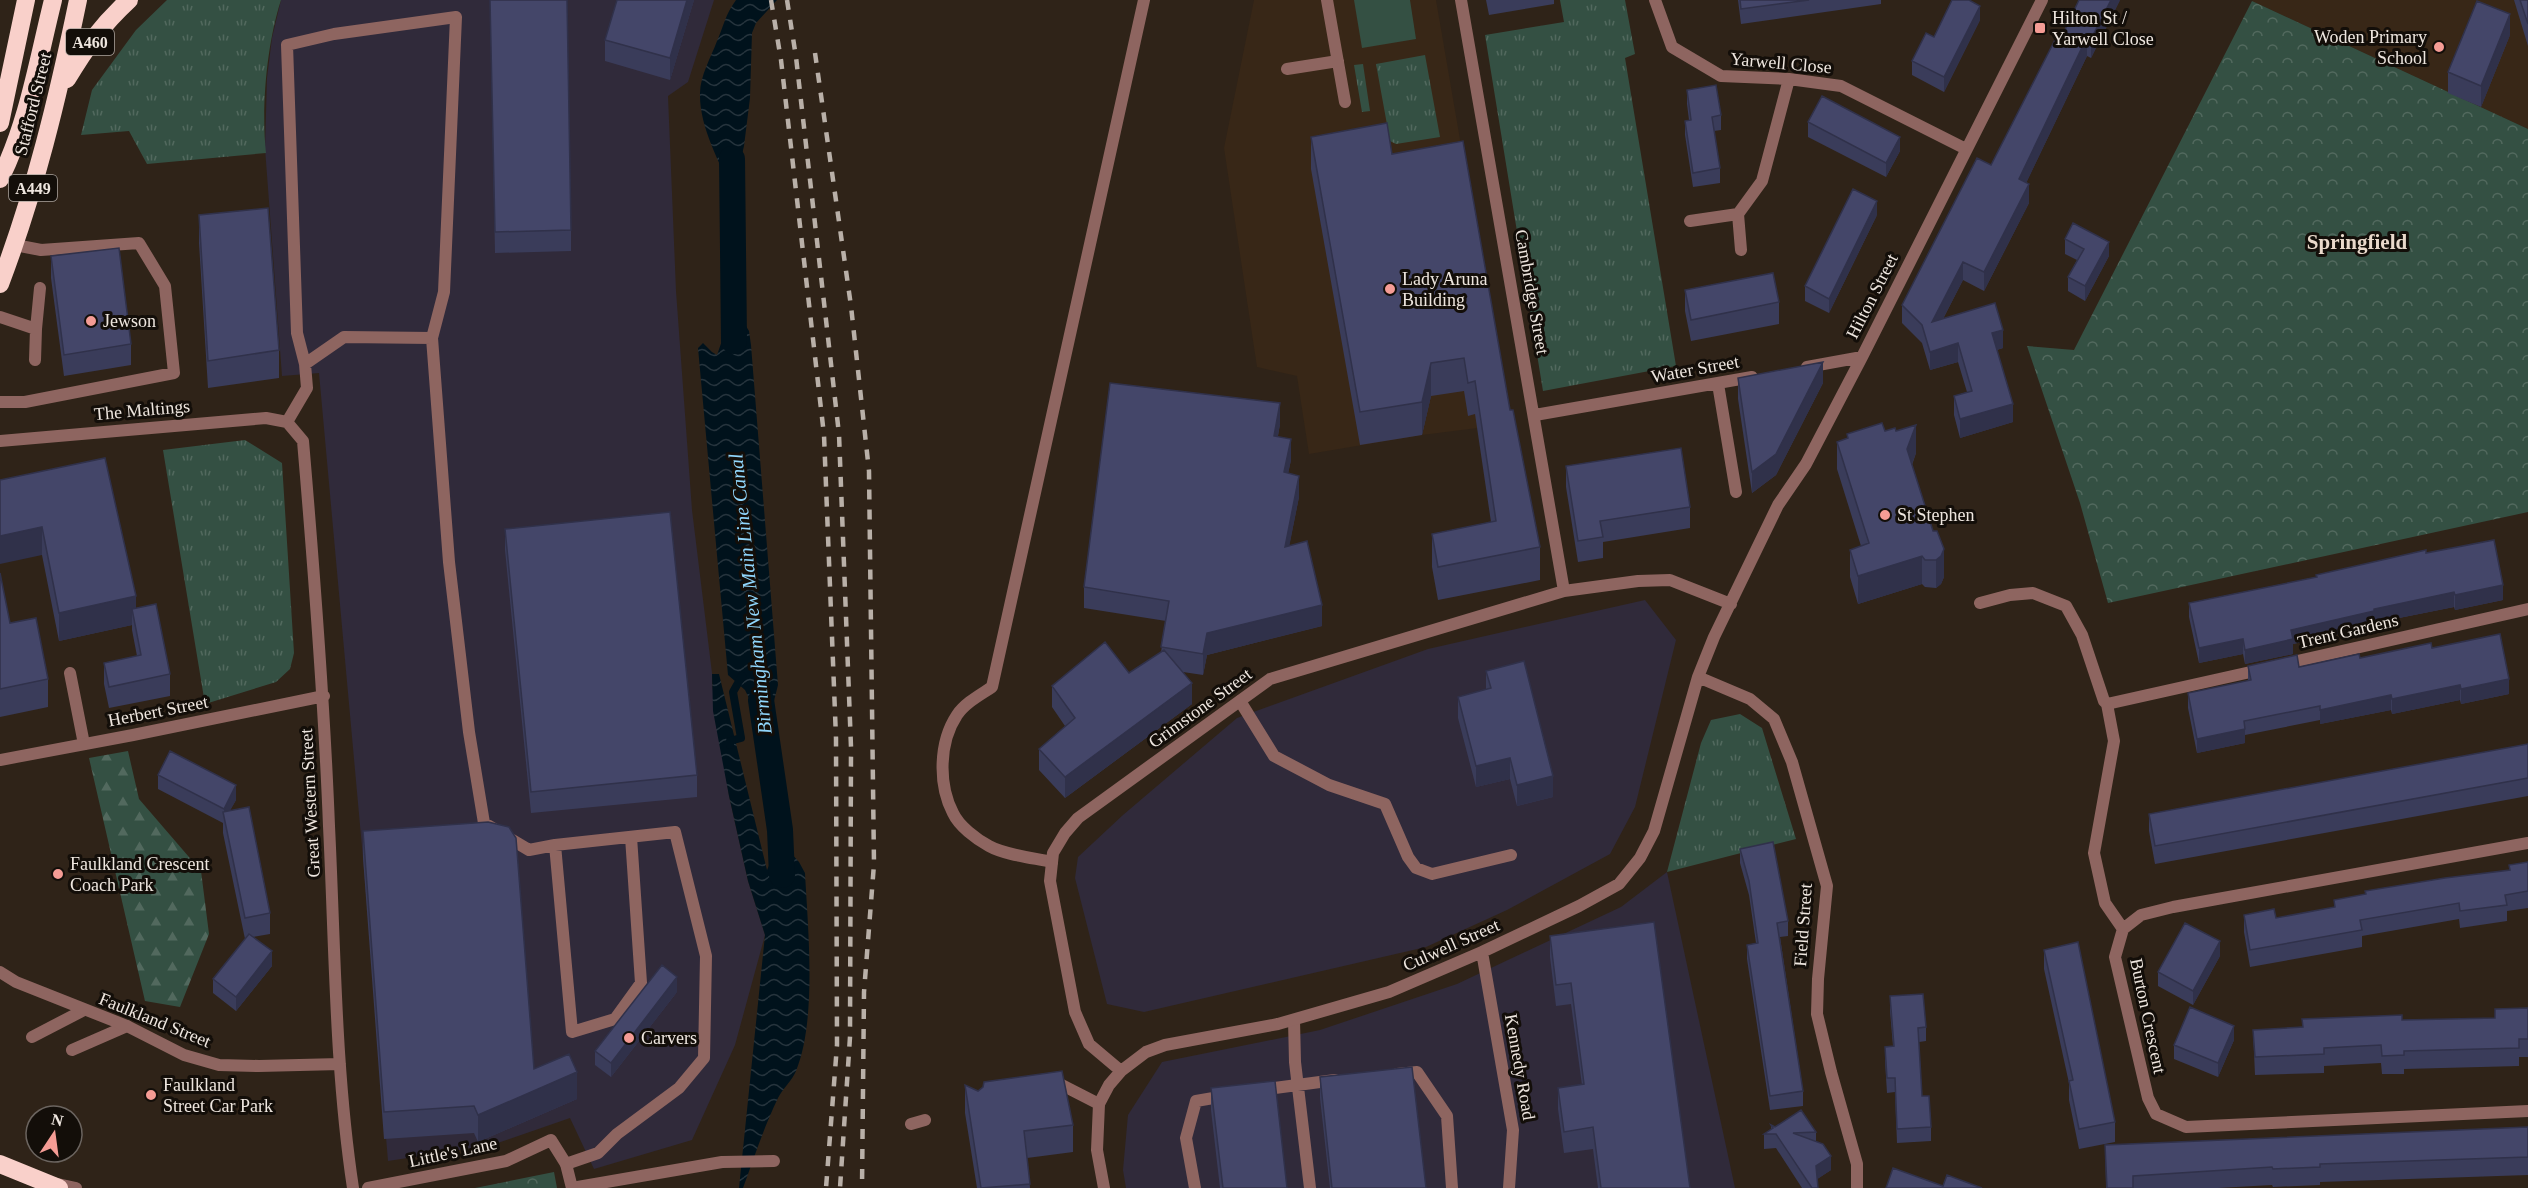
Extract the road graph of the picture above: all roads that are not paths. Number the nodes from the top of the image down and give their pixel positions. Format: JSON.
{"nodes":[{"id":1,"x":26,"y":0,"type":"edge"},
{"id":2,"x":53,"y":0,"type":"edge"},
{"id":3,"x":78,"y":0,"type":"edge"},
{"id":4,"x":129,"y":0,"type":"edge"},
{"id":5,"x":1144,"y":0,"type":"edge"},
{"id":6,"x":1327,"y":0,"type":"edge"},
{"id":7,"x":1461,"y":0,"type":"edge"},
{"id":8,"x":1655,"y":0,"type":"edge"},
{"id":9,"x":2042,"y":0,"type":"edge"},
{"id":10,"x":1338,"y":61,"type":"junction"},
{"id":11,"x":1287,"y":69,"type":"dead end"},
{"id":12,"x":1789,"y":79,"type":"junction"},
{"id":13,"x":60,"y":90,"type":"junction"},
{"id":14,"x":1345,"y":102,"type":"dead end"},
{"id":15,"x":0,"y":123,"type":"edge"},
{"id":16,"x":1966,"y":149,"type":"junction"},
{"id":17,"x":0,"y":179,"type":"edge"},
{"id":18,"x":1738,"y":214,"type":"junction"},
{"id":19,"x":1690,"y":221,"type":"dead end"},
{"id":20,"x":15,"y":245,"type":"junction"},
{"id":21,"x":1741,"y":249,"type":"dead end"},
{"id":22,"x":0,"y":284,"type":"edge"},
{"id":23,"x":40,"y":288,"type":"dead end"},
{"id":24,"x":0,"y":317,"type":"edge"},
{"id":25,"x":36,"y":329,"type":"junction"},
{"id":26,"x":432,"y":338,"type":"junction"},
{"id":27,"x":1862,"y":357,"type":"junction"},
{"id":28,"x":35,"y":360,"type":"dead end"},
{"id":29,"x":305,"y":364,"type":"junction"},
{"id":30,"x":1800,"y":368,"type":"edge"},
{"id":31,"x":1765,"y":375,"type":"edge"},
{"id":32,"x":1718,"y":384,"type":"junction"},
{"id":33,"x":0,"y":402,"type":"edge"},
{"id":34,"x":1535,"y":415,"type":"junction"},
{"id":35,"x":287,"y":422,"type":"junction"},
{"id":36,"x":0,"y":441,"type":"edge"},
{"id":37,"x":1736,"y":492,"type":"dead end"},
{"id":38,"x":1564,"y":591,"type":"junction"},
{"id":39,"x":1980,"y":603,"type":"dead end"},
{"id":40,"x":1731,"y":604,"type":"junction"},
{"id":41,"x":2527,"y":613,"type":"edge"},
{"id":42,"x":70,"y":673,"type":"dead end"},
{"id":43,"x":1698,"y":676,"type":"junction"},
{"id":44,"x":324,"y":696,"type":"junction"},
{"id":45,"x":1240,"y":700,"type":"junction"},
{"id":46,"x":2107,"y":704,"type":"junction"},
{"id":47,"x":84,"y":744,"type":"junction"},
{"id":48,"x":0,"y":760,"type":"edge"},
{"id":49,"x":631,"y":837,"type":"junction"},
{"id":50,"x":2528,"y":843,"type":"edge"},
{"id":51,"x":555,"y":845,"type":"junction"},
{"id":52,"x":1511,"y":855,"type":"dead end"},
{"id":53,"x":1052,"y":862,"type":"junction"},
{"id":54,"x":2123,"y":929,"type":"junction"},
{"id":55,"x":1482,"y":952,"type":"junction"},
{"id":56,"x":0,"y":972,"type":"edge"},
{"id":57,"x":84,"y":1010,"type":"junction"},
{"id":58,"x":1294,"y":1020,"type":"junction"},
{"id":59,"x":127,"y":1026,"type":"junction"},
{"id":60,"x":32,"y":1037,"type":"dead end"},
{"id":61,"x":72,"y":1050,"type":"dead end"},
{"id":62,"x":340,"y":1064,"type":"junction"},
{"id":63,"x":1121,"y":1071,"type":"junction"},
{"id":64,"x":1385,"y":1075,"type":"edge"},
{"id":65,"x":1352,"y":1078,"type":"edge"},
{"id":66,"x":1298,"y":1084,"type":"junction"},
{"id":67,"x":1034,"y":1085,"type":"edge"},
{"id":68,"x":1099,"y":1104,"type":"junction"},
{"id":69,"x":2528,"y":1111,"type":"edge"},
{"id":70,"x":925,"y":1120,"type":"dead end"},
{"id":71,"x":910,"y":1124,"type":"dead end"},
{"id":72,"x":774,"y":1161,"type":"dead end"},
{"id":73,"x":0,"y":1164,"type":"edge"},
{"id":74,"x":566,"y":1164,"type":"junction"},
{"id":75,"x":51,"y":1185,"type":"edge"},
{"id":76,"x":76,"y":1188,"type":"edge"},
{"id":77,"x":352,"y":1188,"type":"edge"},
{"id":78,"x":368,"y":1188,"type":"edge"},
{"id":79,"x":572,"y":1188,"type":"edge"},
{"id":80,"x":1104,"y":1188,"type":"edge"},
{"id":81,"x":1195,"y":1188,"type":"edge"},
{"id":82,"x":1310,"y":1188,"type":"edge"},
{"id":83,"x":1452,"y":1188,"type":"edge"},
{"id":84,"x":1509,"y":1188,"type":"edge"},
{"id":85,"x":1857,"y":1188,"type":"edge"}],
"edges":[{"from":1,"to":15,"type":"highway","name":"Stafford Street"},
{"from":2,"to":17,"type":"highway"},
{"from":3,"to":13,"type":"highway","name":"Stafford Street","number":"A449"},
{"from":4,"to":13,"type":"highway","number":"A460"},
{"from":5,"to":53,"type":"street"},
{"from":6,"to":10,"type":"street"},
{"from":7,"to":34,"type":"street","name":"Cambridge Street"},
{"from":8,"to":12,"type":"street","name":"Yarwell Close"},
{"from":9,"to":16,"type":"street","name":"Hilton Street"},
{"from":10,"to":11,"type":"street"},
{"from":10,"to":14,"type":"street"},
{"from":12,"to":16,"type":"street","name":"Yarwell Close"},
{"from":12,"to":18,"type":"street"},
{"from":13,"to":20,"type":"highway","name":"Stafford Street","number":"A449"},
{"from":16,"to":27,"type":"street","name":"Hilton Street"},
{"from":18,"to":19,"type":"street"},
{"from":18,"to":21,"type":"street"},
{"from":20,"to":22,"type":"highway","name":"Stafford Street","number":"A449"},
{"from":20,"to":33,"type":"street"},
{"from":23,"to":25,"type":"street"},
{"from":24,"to":25,"type":"street"},
{"from":25,"to":28,"type":"street"},
{"from":26,"to":29,"type":"street"},
{"from":26,"to":29,"type":"street"},
{"from":26,"to":51,"type":"street"},
{"from":27,"to":30,"type":"street"},
{"from":27,"to":40,"type":"street","name":"Hilton Street"},
{"from":29,"to":35,"type":"street"},
{"from":31,"to":32,"type":"street","name":"Water Street"},
{"from":32,"to":34,"type":"street","name":"Water Street"},
{"from":32,"to":37,"type":"street"},
{"from":34,"to":38,"type":"street","name":"Cambridge Street"},
{"from":35,"to":36,"type":"street","name":"The Maltings"},
{"from":35,"to":44,"type":"street","name":"Great Western Street"},
{"from":38,"to":40,"type":"street","name":"Grimstone Street"},
{"from":38,"to":45,"type":"street","name":"Grimstone Street"},
{"from":39,"to":46,"type":"street"},
{"from":40,"to":43,"type":"street","name":"Culwell Street"},
{"from":41,"to":46,"type":"street","name":"Trent Gardens"},
{"from":42,"to":47,"type":"street"},
{"from":43,"to":55,"type":"street","name":"Culwell Street"},
{"from":43,"to":85,"type":"street","name":"Field Street"},
{"from":44,"to":47,"type":"street","name":"Herbert Street"},
{"from":44,"to":62,"type":"street","name":"Great Western Street"},
{"from":45,"to":52,"type":"street"},
{"from":45,"to":53,"type":"street","name":"Grimstone Street"},
{"from":46,"to":54,"type":"street"},
{"from":47,"to":48,"type":"street","name":"Herbert Street"},
{"from":49,"to":51,"type":"street"},
{"from":49,"to":51,"type":"street"},
{"from":49,"to":74,"type":"street"},
{"from":50,"to":54,"type":"street"},
{"from":53,"to":63,"type":"street","name":"Grimstone Street"},
{"from":54,"to":69,"type":"street","name":"Burton Crescent"},
{"from":55,"to":58,"type":"street","name":"Culwell Street"},
{"from":55,"to":84,"type":"street","name":"Kennedy Road"},
{"from":56,"to":57,"type":"street","name":"Faulkland Street"},
{"from":57,"to":59,"type":"street","name":"Faulkland Street"},
{"from":57,"to":60,"type":"street"},
{"from":58,"to":63,"type":"street","name":"Culwell Street"},
{"from":58,"to":66,"type":"street"},
{"from":59,"to":61,"type":"street"},
{"from":59,"to":62,"type":"street","name":"Faulkland Street"},
{"from":62,"to":77,"type":"street","name":"Great Western Street"},
{"from":63,"to":68,"type":"street","name":"Culwell Street"},
{"from":64,"to":83,"type":"street"},
{"from":65,"to":66,"type":"street"},
{"from":66,"to":81,"type":"street"},
{"from":66,"to":82,"type":"street"},
{"from":67,"to":68,"type":"street"},
{"from":68,"to":80,"type":"street","name":"Culwell Street"},
{"from":70,"to":71,"type":"street"},
{"from":72,"to":79,"type":"street"},
{"from":73,"to":75,"type":"highway"},
{"from":74,"to":78,"type":"street","name":"Little's Lane"},
{"from":74,"to":79,"type":"street"},
{"from":75,"to":76,"type":"street"}]}
